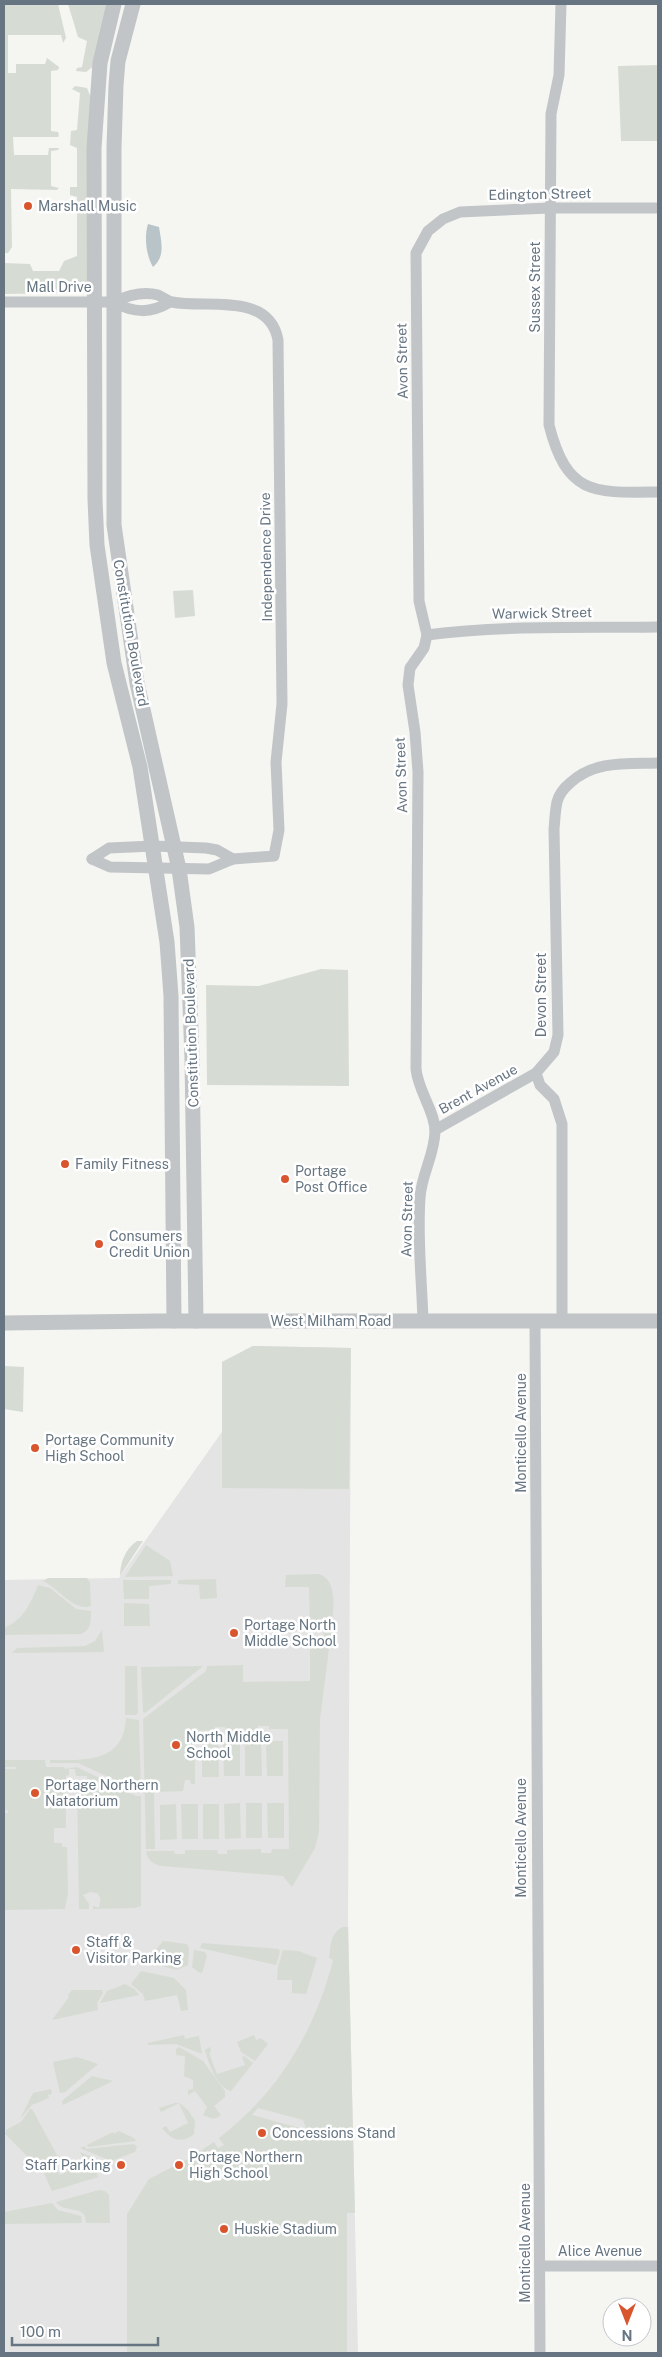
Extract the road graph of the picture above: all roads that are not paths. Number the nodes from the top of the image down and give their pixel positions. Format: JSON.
{"nodes":[{"id":1,"x":114,"y":4,"type":"edge"},
{"id":2,"x":133,"y":4,"type":"edge"},
{"id":3,"x":561,"y":4,"type":"edge"},
{"id":4,"x":550,"y":208,"type":"junction"},
{"id":5,"x":658,"y":208,"type":"edge"},
{"id":6,"x":428,"y":231,"type":"joint"},
{"id":7,"x":4,"y":302,"type":"edge"},
{"id":8,"x":94,"y":302,"type":"junction"},
{"id":9,"x":114,"y":302,"type":"junction"},
{"id":10,"x":658,"y":492,"type":"edge"},
{"id":11,"x":658,"y":627,"type":"edge"},
{"id":12,"x":427,"y":636,"type":"junction"},
{"id":13,"x":658,"y":763,"type":"edge"},
{"id":14,"x":153,"y":846,"type":"junction"},
{"id":15,"x":175,"y":847,"type":"junction"},
{"id":16,"x":233,"y":859,"type":"junction"},
{"id":17,"x":156,"y":868,"type":"junction"},
{"id":18,"x":179,"y":869,"type":"junction"},
{"id":19,"x":536,"y":1073,"type":"junction"},
{"id":20,"x":435,"y":1130,"type":"junction"},
{"id":21,"x":174,"y":1321,"type":"junction"},
{"id":22,"x":196,"y":1321,"type":"junction"},
{"id":23,"x":658,"y":1321,"type":"edge"},
{"id":24,"x":423,"y":1322,"type":"junction"},
{"id":25,"x":535,"y":1322,"type":"junction"},
{"id":26,"x":562,"y":1322,"type":"junction"},
{"id":27,"x":4,"y":1324,"type":"edge"},
{"id":28,"x":541,"y":2266,"type":"junction"},
{"id":29,"x":658,"y":2266,"type":"edge"},
{"id":30,"x":540,"y":2353,"type":"edge"}],
"edges":[{"from":1,"to":8,"type":"street","name":"Constitution Boulevard"},
{"from":2,"to":9,"type":"street","name":"Constitution Boulevard"},
{"from":3,"to":4,"type":"street","name":"Sussex Street"},
{"from":4,"to":5,"type":"street","name":"Edington Street"},
{"from":4,"to":6,"type":"street","name":"Edington Street"},
{"from":4,"to":10,"type":"street","name":"Sussex Street"},
{"from":6,"to":12,"type":"street","name":"Avon Street"},
{"from":7,"to":8,"type":"street","name":"Mall Drive"},
{"from":8,"to":9,"type":"street","name":"Mall Drive"},
{"from":8,"to":14,"type":"street","name":"Constitution Boulevard"},
{"from":9,"to":15,"type":"street","name":"Constitution Boulevard"},
{"from":9,"to":16,"type":"street","name":"Independence Drive"},
{"from":11,"to":12,"type":"street","name":"Warwick Street"},
{"from":12,"to":20,"type":"street","name":"Avon Street"},
{"from":13,"to":19,"type":"street","name":"Devon Street"},
{"from":14,"to":15,"type":"street","name":"Independence Drive"},
{"from":14,"to":17,"type":"street","name":"Constitution Boulevard"},
{"from":14,"to":17,"type":"street","name":"Independence Drive"},
{"from":15,"to":16,"type":"street","name":"Independence Drive"},
{"from":15,"to":18,"type":"street","name":"Constitution Boulevard"},
{"from":16,"to":18,"type":"street","name":"Independence Drive"},
{"from":17,"to":18,"type":"street","name":"Independence Drive"},
{"from":17,"to":21,"type":"street","name":"Constitution Boulevard"},
{"from":18,"to":22,"type":"street","name":"Constitution Boulevard"},
{"from":19,"to":20,"type":"street","name":"Brent Avenue"},
{"from":19,"to":26,"type":"street"},
{"from":20,"to":24,"type":"street","name":"Avon Street"},
{"from":21,"to":22,"type":"street","name":"West Milham Road"},
{"from":21,"to":27,"type":"street","name":"West Milham Road"},
{"from":22,"to":24,"type":"street","name":"West Milham Road"},
{"from":23,"to":26,"type":"street","name":"West Milham Road"},
{"from":24,"to":25,"type":"street","name":"West Milham Road"},
{"from":25,"to":26,"type":"street","name":"West Milham Road"},
{"from":25,"to":28,"type":"street","name":"Monticello Avenue"},
{"from":28,"to":29,"type":"street","name":"Alice Avenue"},
{"from":28,"to":30,"type":"street","name":"Monticello Avenue"}]}
